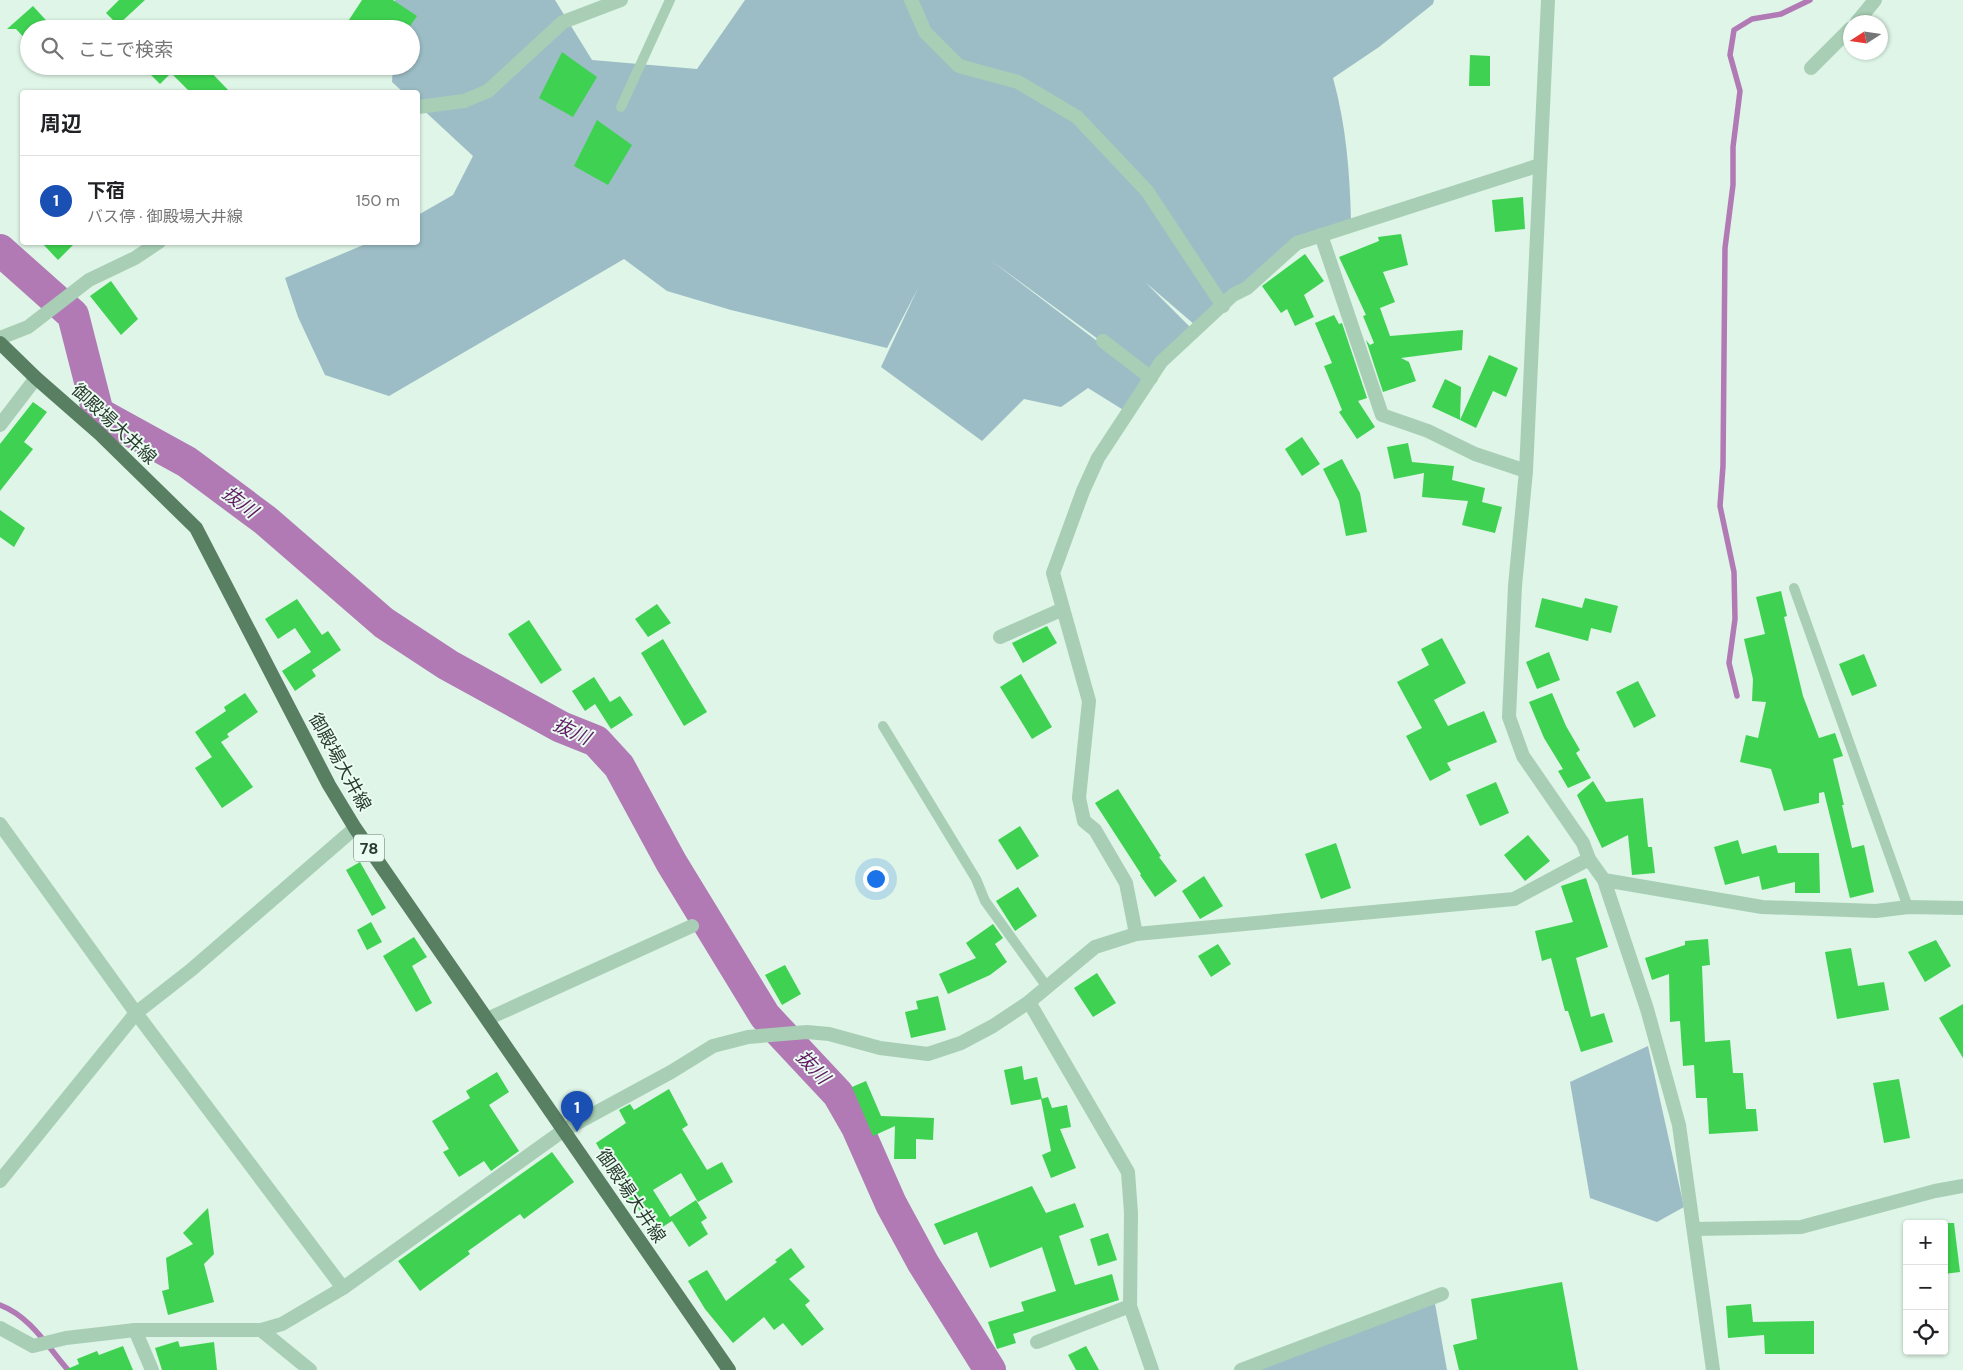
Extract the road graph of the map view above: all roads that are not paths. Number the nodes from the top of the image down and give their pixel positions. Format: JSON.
{"nodes":[{"id":1,"x":621,"y":0,"type":"edge"},
{"id":2,"x":670,"y":0,"type":"edge"},
{"id":3,"x":911,"y":0,"type":"edge"},
{"id":4,"x":1548,"y":0,"type":"edge"},
{"id":5,"x":1875,"y":0,"type":"edge"},
{"id":6,"x":1863,"y":15,"type":"edge"},
{"id":7,"x":1843,"y":36,"type":"edge"},
{"id":8,"x":1811,"y":68,"type":"dead end"},
{"id":9,"x":420,"y":107,"type":"edge"},
{"id":10,"x":622,"y":107,"type":"dead end"},
{"id":11,"x":1540,"y":165,"type":"junction"},
{"id":12,"x":1321,"y":235,"type":"junction"},
{"id":13,"x":154,"y":245,"type":"edge"},
{"id":14,"x":1224,"y":306,"type":"junction"},
{"id":15,"x":0,"y":338,"type":"edge"},
{"id":16,"x":1104,"y":341,"type":"dead end"},
{"id":17,"x":0,"y":343,"type":"edge"},
{"id":18,"x":36,"y":378,"type":"junction"},
{"id":19,"x":1151,"y":378,"type":"junction"},
{"id":20,"x":0,"y":425,"type":"edge"},
{"id":21,"x":1526,"y":471,"type":"junction"},
{"id":22,"x":1794,"y":588,"type":"dead end"},
{"id":23,"x":1063,"y":609,"type":"junction"},
{"id":24,"x":1000,"y":637,"type":"dead end"},
{"id":25,"x":883,"y":726,"type":"dead end"},
{"id":26,"x":0,"y":824,"type":"edge"},
{"id":27,"x":355,"y":828,"type":"junction"},
{"id":28,"x":1589,"y":859,"type":"junction"},
{"id":29,"x":1604,"y":880,"type":"junction"},
{"id":30,"x":1908,"y":907,"type":"junction"},
{"id":31,"x":1963,"y":908,"type":"edge"},
{"id":32,"x":692,"y":926,"type":"dead end"},
{"id":33,"x":1136,"y":934,"type":"junction"},
{"id":34,"x":1047,"y":988,"type":"junction"},
{"id":35,"x":1029,"y":1002,"type":"junction"},
{"id":36,"x":136,"y":1013,"type":"junction"},
{"id":37,"x":487,"y":1019,"type":"junction"},
{"id":38,"x":564,"y":1130,"type":"junction"},
{"id":39,"x":0,"y":1181,"type":"edge"},
{"id":40,"x":1963,"y":1186,"type":"edge"},
{"id":41,"x":1695,"y":1229,"type":"junction"},
{"id":42,"x":343,"y":1288,"type":"junction"},
{"id":43,"x":1442,"y":1294,"type":"dead end"},
{"id":44,"x":1130,"y":1306,"type":"junction"},
{"id":45,"x":0,"y":1328,"type":"edge"},
{"id":46,"x":135,"y":1330,"type":"junction"},
{"id":47,"x":261,"y":1330,"type":"junction"},
{"id":48,"x":1037,"y":1342,"type":"dead end"},
{"id":49,"x":152,"y":1370,"type":"edge"},
{"id":50,"x":310,"y":1370,"type":"edge"},
{"id":51,"x":728,"y":1370,"type":"edge"},
{"id":52,"x":1152,"y":1370,"type":"edge"},
{"id":53,"x":1241,"y":1370,"type":"edge"},
{"id":54,"x":1713,"y":1370,"type":"edge"}],
"edges":[{"from":1,"to":9,"type":"street"},
{"from":2,"to":10,"type":"lane"},
{"from":3,"to":14,"type":"street"},
{"from":4,"to":11,"type":"street"},
{"from":5,"to":6,"type":"street"},
{"from":7,"to":8,"type":"street"},
{"from":11,"to":12,"type":"street"},
{"from":11,"to":21,"type":"street"},
{"from":12,"to":14,"type":"street"},
{"from":12,"to":21,"type":"street"},
{"from":13,"to":15,"type":"street"},
{"from":14,"to":19,"type":"street"},
{"from":16,"to":19,"type":"street"},
{"from":17,"to":18,"type":"main road","name":"御殿場大井線","number":"78"},
{"from":18,"to":20,"type":"street"},
{"from":18,"to":27,"type":"main road","name":"御殿場大井線","number":"78"},
{"from":19,"to":23,"type":"street"},
{"from":21,"to":28,"type":"street"},
{"from":22,"to":30,"type":"lane"},
{"from":23,"to":24,"type":"street"},
{"from":23,"to":33,"type":"street"},
{"from":25,"to":34,"type":"lane"},
{"from":26,"to":36,"type":"street"},
{"from":27,"to":36,"type":"street"},
{"from":27,"to":37,"type":"main road","name":"御殿場大井線","number":"78"},
{"from":28,"to":29,"type":"street"},
{"from":28,"to":33,"type":"street"},
{"from":29,"to":30,"type":"street"},
{"from":29,"to":41,"type":"street"},
{"from":30,"to":31,"type":"street"},
{"from":32,"to":37,"type":"street"},
{"from":33,"to":34,"type":"street"},
{"from":34,"to":35,"type":"street"},
{"from":35,"to":38,"type":"street"},
{"from":35,"to":44,"type":"street"},
{"from":36,"to":39,"type":"street"},
{"from":36,"to":42,"type":"street"},
{"from":37,"to":38,"type":"main road","name":"御殿場大井線","number":"78"},
{"from":38,"to":42,"type":"street"},
{"from":38,"to":51,"type":"main road","name":"御殿場大井線","number":"78"},
{"from":40,"to":41,"type":"street"},
{"from":41,"to":54,"type":"street"},
{"from":42,"to":47,"type":"street"},
{"from":43,"to":53,"type":"street"},
{"from":44,"to":48,"type":"street"},
{"from":44,"to":52,"type":"street"},
{"from":45,"to":46,"type":"street"},
{"from":46,"to":47,"type":"street"},
{"from":46,"to":49,"type":"street"},
{"from":47,"to":50,"type":"street"}]}
